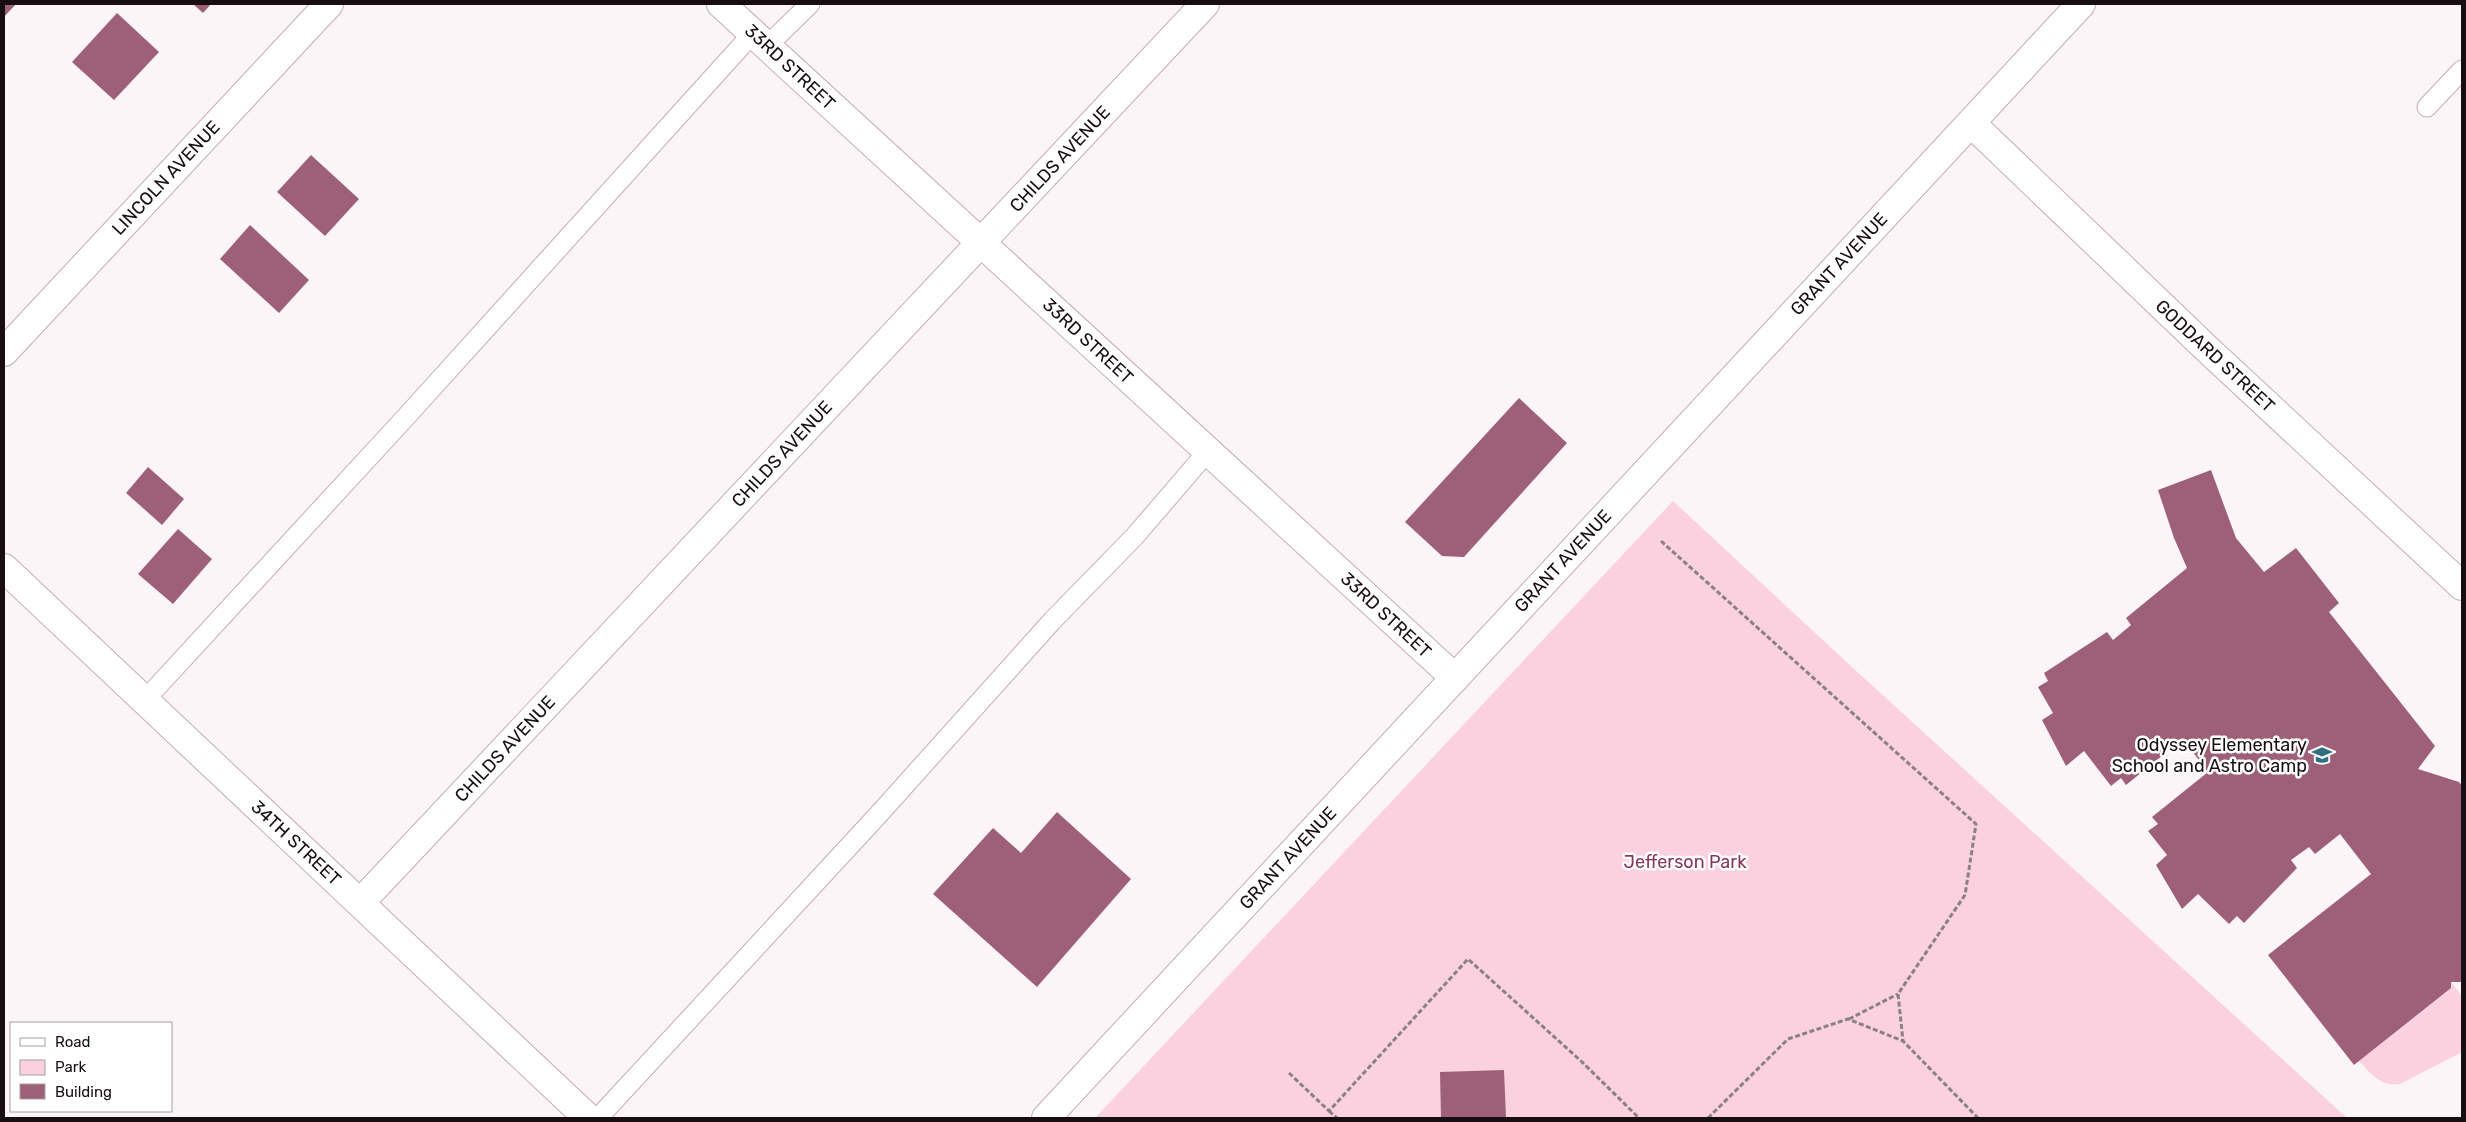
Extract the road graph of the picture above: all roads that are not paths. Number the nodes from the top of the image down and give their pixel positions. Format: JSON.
{"nodes":[{"id":1,"x":328,"y":4,"type":"edge"},
{"id":2,"x":721,"y":4,"type":"edge"},
{"id":3,"x":810,"y":4,"type":"edge"},
{"id":4,"x":1205,"y":4,"type":"edge"},
{"id":5,"x":2081,"y":4,"type":"edge"},
{"id":6,"x":760,"y":39,"type":"junction"},
{"id":7,"x":2462,"y":70,"type":"edge"},
{"id":8,"x":2427,"y":107,"type":"dead end"},
{"id":9,"x":1971,"y":123,"type":"junction"},
{"id":10,"x":981,"y":242,"type":"junction"},
{"id":11,"x":4,"y":352,"type":"edge"},
{"id":12,"x":1208,"y":451,"type":"junction"},
{"id":13,"x":4,"y":568,"type":"edge"},
{"id":14,"x":2462,"y":586,"type":"edge"},
{"id":15,"x":1455,"y":678,"type":"junction"},
{"id":16,"x":144,"y":701,"type":"junction"},
{"id":17,"x":360,"y":903,"type":"junction"},
{"id":18,"x":588,"y":1118,"type":"edge"},
{"id":19,"x":598,"y":1118,"type":"edge"},
{"id":20,"x":1046,"y":1118,"type":"edge"}],
"edges":[{"from":1,"to":11,"type":"street","name":"LINCOLN AVENUE"},
{"from":2,"to":6,"type":"street","name":"33RD STREET"},
{"from":3,"to":6,"type":"lane"},
{"from":4,"to":10,"type":"street","name":"CHILDS AVENUE"},
{"from":5,"to":9,"type":"street","name":"GRANT AVENUE"},
{"from":6,"to":10,"type":"street","name":"33RD STREET"},
{"from":6,"to":16,"type":"lane"},
{"from":7,"to":8,"type":"lane"},
{"from":9,"to":14,"type":"street","name":"GODDARD STREET"},
{"from":9,"to":15,"type":"street","name":"GRANT AVENUE"},
{"from":10,"to":12,"type":"street","name":"33RD STREET"},
{"from":10,"to":17,"type":"street","name":"CHILDS AVENUE"},
{"from":12,"to":15,"type":"street","name":"33RD STREET"},
{"from":12,"to":19,"type":"lane"},
{"from":13,"to":16,"type":"street","name":"34TH STREET"},
{"from":15,"to":20,"type":"street","name":"GRANT AVENUE"},
{"from":16,"to":17,"type":"street","name":"34TH STREET"},
{"from":17,"to":18,"type":"street","name":"34TH STREET"}]}
